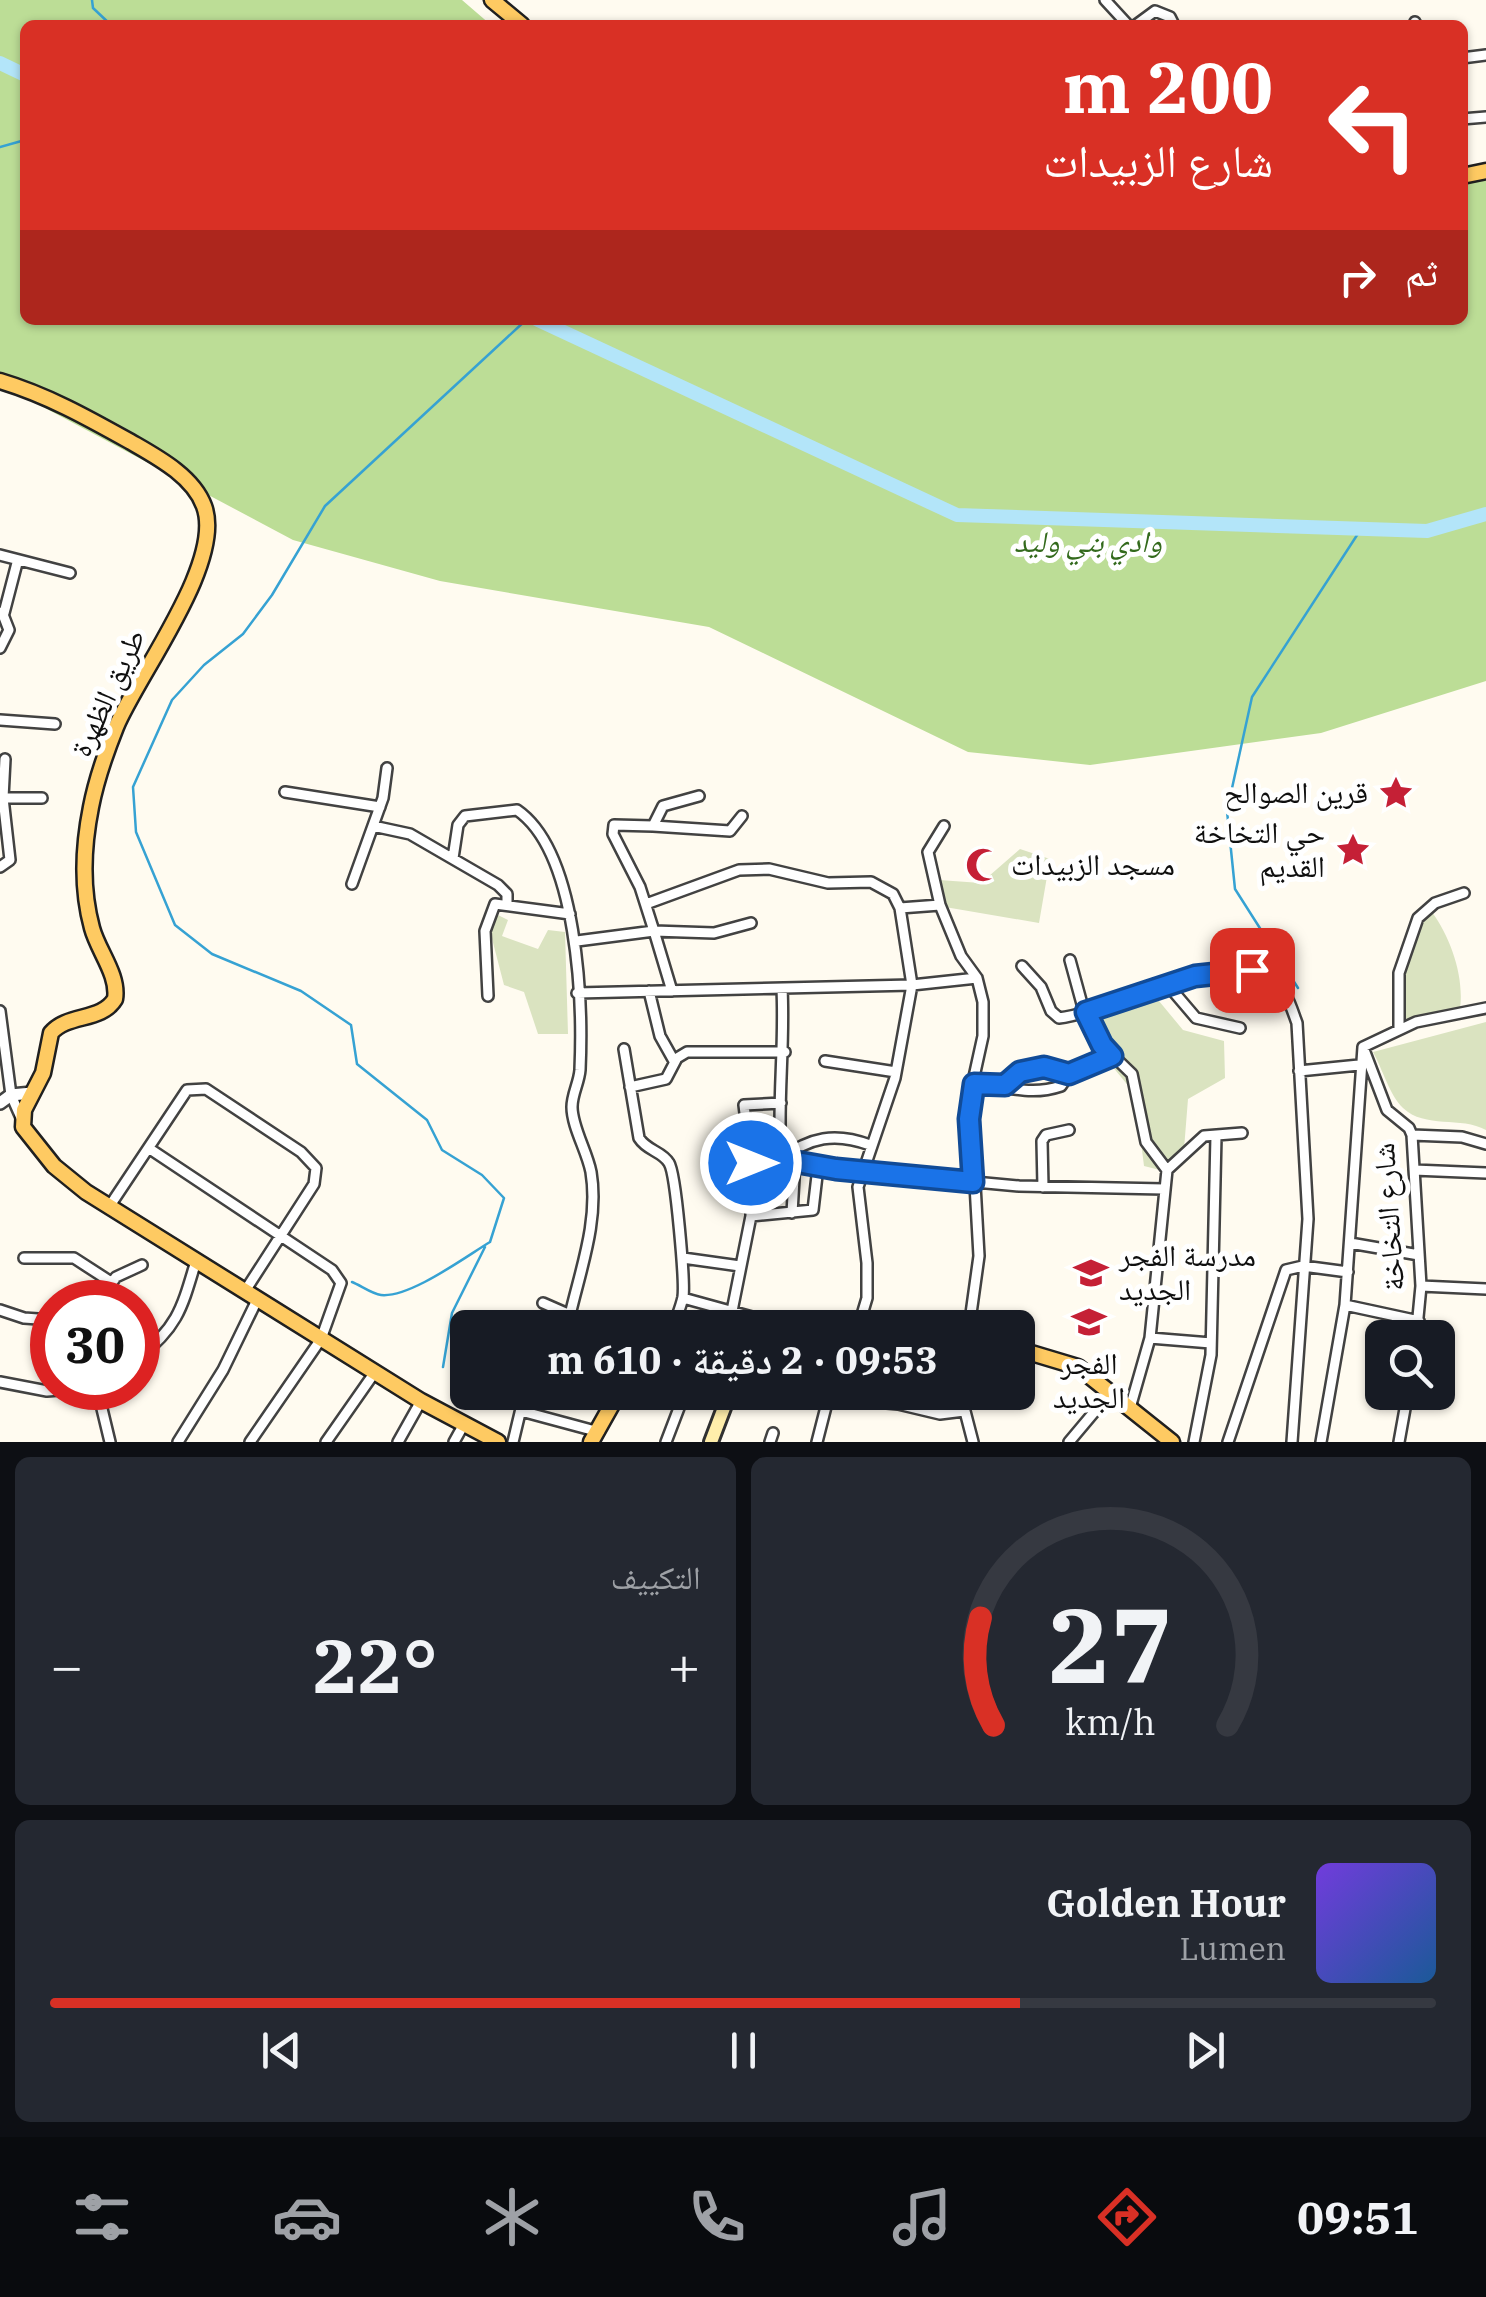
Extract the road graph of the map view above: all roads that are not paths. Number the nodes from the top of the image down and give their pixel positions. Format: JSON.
{"nodes":[{"id":1,"x":492,"y":0,"type":"edge"},
{"id":2,"x":1105,"y":0,"type":"edge"},
{"id":3,"x":516,"y":20,"type":"edge"},
{"id":4,"x":1123,"y":20,"type":"edge"},
{"id":5,"x":1143,"y":20,"type":"edge"},
{"id":6,"x":1172,"y":20,"type":"edge"},
{"id":7,"x":0,"y":381,"type":"edge"},
{"id":8,"x":0,"y":556,"type":"edge"},
{"id":9,"x":17,"y":563,"type":"junction"},
{"id":10,"x":70,"y":572,"type":"dead end"},
{"id":11,"x":2,"y":612,"type":"edge"},
{"id":12,"x":0,"y":648,"type":"edge"},
{"id":13,"x":0,"y":720,"type":"edge"},
{"id":14,"x":55,"y":724,"type":"dead end"},
{"id":15,"x":5,"y":760,"type":"dead end"},
{"id":16,"x":387,"y":768,"type":"dead end"},
{"id":17,"x":285,"y":792,"type":"dead end"},
{"id":18,"x":699,"y":796,"type":"dead end"},
{"id":19,"x":4,"y":798,"type":"junction"},
{"id":20,"x":42,"y":798,"type":"dead end"},
{"id":21,"x":380,"y":806,"type":"junction"},
{"id":22,"x":742,"y":816,"type":"dead end"},
{"id":23,"x":372,"y":826,"type":"junction"},
{"id":24,"x":654,"y":826,"type":"junction"},
{"id":25,"x":944,"y":826,"type":"dead end"},
{"id":26,"x":453,"y":858,"type":"junction"},
{"id":27,"x":0,"y":867,"type":"edge"},
{"id":28,"x":352,"y":884,"type":"dead end"},
{"id":29,"x":1464,"y":894,"type":"dead end"},
{"id":30,"x":507,"y":903,"type":"junction"},
{"id":31,"x":646,"y":904,"type":"junction"},
{"id":32,"x":940,"y":904,"type":"junction"},
{"id":33,"x":900,"y":908,"type":"junction"},
{"id":34,"x":570,"y":914,"type":"junction"},
{"id":35,"x":750,"y":923,"type":"dead end"},
{"id":36,"x":654,"y":931,"type":"junction"},
{"id":37,"x":577,"y":940,"type":"junction"},
{"id":38,"x":1070,"y":960,"type":"dead end"},
{"id":39,"x":1022,"y":966,"type":"dead end"},
{"id":40,"x":978,"y":978,"type":"junction"},
{"id":41,"x":1167,"y":984,"type":"junction"},
{"id":42,"x":912,"y":985,"type":"junction"},
{"id":43,"x":782,"y":989,"type":"junction"},
{"id":44,"x":672,"y":991,"type":"junction"},
{"id":45,"x":649,"y":992,"type":"junction"},
{"id":46,"x":577,"y":993,"type":"junction"},
{"id":47,"x":488,"y":996,"type":"dead end"},
{"id":48,"x":1486,"y":1008,"type":"edge"},
{"id":49,"x":0,"y":1011,"type":"edge"},
{"id":50,"x":1086,"y":1012,"type":"junction"},
{"id":51,"x":1240,"y":1028,"type":"dead end"},
{"id":52,"x":1399,"y":1028,"type":"junction"},
{"id":53,"x":1363,"y":1047,"type":"junction"},
{"id":54,"x":624,"y":1049,"type":"dead end"},
{"id":55,"x":785,"y":1052,"type":"junction"},
{"id":56,"x":1112,"y":1056,"type":"junction"},
{"id":57,"x":674,"y":1061,"type":"junction"},
{"id":58,"x":825,"y":1061,"type":"dead end"},
{"id":59,"x":1360,"y":1065,"type":"junction"},
{"id":60,"x":1299,"y":1071,"type":"junction"},
{"id":61,"x":896,"y":1072,"type":"junction"},
{"id":62,"x":1069,"y":1074,"type":"junction"},
{"id":63,"x":974,"y":1084,"type":"junction"},
{"id":64,"x":1005,"y":1085,"type":"junction"},
{"id":65,"x":630,"y":1087,"type":"junction"},
{"id":66,"x":32,"y":1093,"type":"junction"},
{"id":67,"x":6,"y":1099,"type":"edge"},
{"id":68,"x":781,"y":1104,"type":"junction"},
{"id":69,"x":22,"y":1121,"type":"junction"},
{"id":70,"x":1069,"y":1130,"type":"dead end"},
{"id":71,"x":1242,"y":1133,"type":"dead end"},
{"id":72,"x":1216,"y":1136,"type":"junction"},
{"id":73,"x":1412,"y":1136,"type":"junction"},
{"id":74,"x":1486,"y":1144,"type":"edge"},
{"id":75,"x":870,"y":1146,"type":"junction"},
{"id":76,"x":150,"y":1149,"type":"junction"},
{"id":77,"x":780,"y":1159,"type":"junction"},
{"id":78,"x":795,"y":1161,"type":"junction"},
{"id":79,"x":751,"y":1163,"type":"junction"},
{"id":80,"x":818,"y":1166,"type":"junction"},
{"id":81,"x":862,"y":1168,"type":"junction"},
{"id":82,"x":1167,"y":1170,"type":"junction"},
{"id":83,"x":1414,"y":1170,"type":"junction"},
{"id":84,"x":1486,"y":1173,"type":"edge"},
{"id":85,"x":973,"y":1182,"type":"junction"},
{"id":86,"x":1043,"y":1186,"type":"junction"},
{"id":87,"x":1164,"y":1189,"type":"junction"},
{"id":88,"x":109,"y":1208,"type":"junction"},
{"id":89,"x":792,"y":1213,"type":"junction"},
{"id":90,"x":751,"y":1216,"type":"junction"},
{"id":91,"x":280,"y":1234,"type":"junction"},
{"id":92,"x":1350,"y":1243,"type":"junction"},
{"id":93,"x":1419,"y":1255,"type":"junction"},
{"id":94,"x":24,"y":1258,"type":"dead end"},
{"id":95,"x":683,"y":1258,"type":"junction"},
{"id":96,"x":196,"y":1261,"type":"junction"},
{"id":97,"x":142,"y":1266,"type":"dead end"},
{"id":98,"x":740,"y":1266,"type":"junction"},
{"id":99,"x":1303,"y":1266,"type":"junction"},
{"id":100,"x":1348,"y":1272,"type":"junction"},
{"id":101,"x":107,"y":1280,"type":"edge"},
{"id":102,"x":114,"y":1280,"type":"edge"},
{"id":103,"x":1422,"y":1286,"type":"junction"},
{"id":104,"x":1486,"y":1289,"type":"edge"},
{"id":105,"x":251,"y":1295,"type":"junction"},
{"id":106,"x":683,"y":1298,"type":"junction"},
{"id":107,"x":544,"y":1304,"type":"dead end"},
{"id":108,"x":1346,"y":1305,"type":"junction"},
{"id":109,"x":0,"y":1310,"type":"edge"},
{"id":110,"x":560,"y":1310,"type":"edge"},
{"id":111,"x":571,"y":1310,"type":"edge"},
{"id":112,"x":679,"y":1310,"type":"edge"},
{"id":113,"x":728,"y":1310,"type":"edge"},
{"id":114,"x":732,"y":1310,"type":"edge"},
{"id":115,"x":863,"y":1310,"type":"edge"},
{"id":116,"x":972,"y":1310,"type":"edge"},
{"id":117,"x":30,"y":1316,"type":"edge"},
{"id":118,"x":1414,"y":1320,"type":"edge"},
{"id":119,"x":1419,"y":1320,"type":"edge"},
{"id":120,"x":322,"y":1338,"type":"junction"},
{"id":121,"x":1150,"y":1338,"type":"junction"},
{"id":122,"x":160,"y":1340,"type":"edge"},
{"id":123,"x":1211,"y":1344,"type":"junction"},
{"id":124,"x":1035,"y":1353,"type":"edge"},
{"id":125,"x":375,"y":1372,"type":"junction"},
{"id":126,"x":0,"y":1382,"type":"edge"},
{"id":127,"x":30,"y":1388,"type":"edge"},
{"id":128,"x":1110,"y":1392,"type":"junction"},
{"id":129,"x":421,"y":1401,"type":"junction"},
{"id":130,"x":1130,"y":1408,"type":"junction"},
{"id":131,"x":102,"y":1410,"type":"edge"},
{"id":132,"x":609,"y":1410,"type":"edge"},
{"id":133,"x":678,"y":1410,"type":"edge"},
{"id":134,"x":723,"y":1410,"type":"edge"},
{"id":135,"x":825,"y":1410,"type":"edge"},
{"id":136,"x":923,"y":1410,"type":"edge"},
{"id":137,"x":1405,"y":1410,"type":"edge"},
{"id":138,"x":522,"y":1411,"type":"joint"},
{"id":139,"x":964,"y":1412,"type":"joint"},
{"id":140,"x":464,"y":1424,"type":"junction"},
{"id":141,"x":595,"y":1437,"type":"edge"},
{"id":142,"x":110,"y":1442,"type":"edge"},
{"id":143,"x":178,"y":1442,"type":"edge"},
{"id":144,"x":250,"y":1442,"type":"edge"},
{"id":145,"x":326,"y":1442,"type":"edge"},
{"id":146,"x":398,"y":1442,"type":"edge"},
{"id":147,"x":454,"y":1442,"type":"edge"},
{"id":148,"x":498,"y":1442,"type":"edge"},
{"id":149,"x":513,"y":1442,"type":"edge"},
{"id":150,"x":666,"y":1442,"type":"edge"},
{"id":151,"x":711,"y":1442,"type":"edge"},
{"id":152,"x":817,"y":1442,"type":"edge"},
{"id":153,"x":973,"y":1442,"type":"edge"},
{"id":154,"x":1069,"y":1442,"type":"edge"},
{"id":155,"x":1172,"y":1442,"type":"edge"},
{"id":156,"x":1194,"y":1442,"type":"edge"},
{"id":157,"x":1228,"y":1442,"type":"edge"},
{"id":158,"x":1292,"y":1442,"type":"edge"},
{"id":159,"x":1321,"y":1442,"type":"edge"},
{"id":160,"x":1399,"y":1442,"type":"edge"}],
"edges":[{"from":1,"to":3,"type":"main road"},
{"from":2,"to":4,"type":"street"},
{"from":5,"to":6,"type":"street"},
{"from":7,"to":66,"type":"main road","name":"طريق الظهرة"},
{"from":8,"to":9,"type":"street"},
{"from":9,"to":10,"type":"street"},
{"from":9,"to":11,"type":"street"},
{"from":11,"to":12,"type":"street"},
{"from":13,"to":14,"type":"street"},
{"from":15,"to":19,"type":"street"},
{"from":16,"to":21,"type":"street"},
{"from":17,"to":21,"type":"street"},
{"from":18,"to":24,"type":"street"},
{"from":19,"to":20,"type":"street"},
{"from":19,"to":27,"type":"street"},
{"from":21,"to":23,"type":"street"},
{"from":22,"to":24,"type":"street"},
{"from":23,"to":26,"type":"street"},
{"from":23,"to":28,"type":"street"},
{"from":24,"to":31,"type":"street"},
{"from":25,"to":32,"type":"street"},
{"from":26,"to":30,"type":"street"},
{"from":26,"to":34,"type":"street"},
{"from":29,"to":52,"type":"street"},
{"from":30,"to":34,"type":"street"},
{"from":30,"to":47,"type":"street"},
{"from":31,"to":33,"type":"street"},
{"from":31,"to":36,"type":"street"},
{"from":32,"to":33,"type":"street"},
{"from":32,"to":40,"type":"street"},
{"from":33,"to":42,"type":"street"},
{"from":34,"to":37,"type":"street"},
{"from":35,"to":36,"type":"street"},
{"from":36,"to":37,"type":"street"},
{"from":36,"to":44,"type":"street"},
{"from":37,"to":46,"type":"street"},
{"from":38,"to":50,"type":"street"},
{"from":39,"to":50,"type":"street"},
{"from":40,"to":42,"type":"street"},
{"from":40,"to":63,"type":"street"},
{"from":41,"to":50,"type":"street"},
{"from":41,"to":51,"type":"street"},
{"from":41,"to":60,"type":"street"},
{"from":42,"to":43,"type":"street"},
{"from":42,"to":61,"type":"street"},
{"from":43,"to":44,"type":"street"},
{"from":43,"to":55,"type":"street"},
{"from":44,"to":45,"type":"street"},
{"from":45,"to":46,"type":"street"},
{"from":45,"to":57,"type":"street"},
{"from":46,"to":111,"type":"street"},
{"from":48,"to":52,"type":"street"},
{"from":49,"to":67,"type":"street"},
{"from":50,"to":56,"type":"street"},
{"from":52,"to":53,"type":"street"},
{"from":53,"to":59,"type":"street"},
{"from":53,"to":73,"type":"street","name":"شارع التخاخة"},
{"from":54,"to":65,"type":"street"},
{"from":55,"to":57,"type":"street"},
{"from":55,"to":68,"type":"street"},
{"from":56,"to":62,"type":"street"},
{"from":56,"to":82,"type":"street"},
{"from":57,"to":65,"type":"street"},
{"from":58,"to":61,"type":"street"},
{"from":59,"to":60,"type":"street"},
{"from":59,"to":92,"type":"street"},
{"from":60,"to":99,"type":"street"},
{"from":61,"to":75,"type":"street"},
{"from":62,"to":64,"type":"street"},
{"from":62,"to":64,"type":"street"},
{"from":63,"to":64,"type":"street"},
{"from":63,"to":85,"type":"street"},
{"from":65,"to":95,"type":"street"},
{"from":66,"to":67,"type":"street"},
{"from":66,"to":69,"type":"main road","name":"طريق الظهرة"},
{"from":67,"to":69,"type":"street"},
{"from":68,"to":77,"type":"street"},
{"from":68,"to":79,"type":"street"},
{"from":69,"to":88,"type":"main road"},
{"from":70,"to":86,"type":"street"},
{"from":71,"to":72,"type":"street"},
{"from":72,"to":82,"type":"street"},
{"from":72,"to":123,"type":"street"},
{"from":73,"to":74,"type":"street"},
{"from":73,"to":83,"type":"street","name":"شارع التخاخة"},
{"from":75,"to":77,"type":"street"},
{"from":75,"to":81,"type":"street"},
{"from":76,"to":88,"type":"street"},
{"from":76,"to":91,"type":"street"},
{"from":76,"to":91,"type":"street"},
{"from":77,"to":78,"type":"street"},
{"from":77,"to":79,"type":"street"},
{"from":78,"to":80,"type":"street"},
{"from":78,"to":89,"type":"street"},
{"from":79,"to":90,"type":"street"},
{"from":80,"to":81,"type":"street"},
{"from":80,"to":89,"type":"street"},
{"from":81,"to":85,"type":"street"},
{"from":81,"to":115,"type":"street"},
{"from":82,"to":87,"type":"street"},
{"from":83,"to":84,"type":"street"},
{"from":83,"to":93,"type":"street","name":"شارع التخاخة"},
{"from":85,"to":86,"type":"street"},
{"from":85,"to":116,"type":"street"},
{"from":86,"to":87,"type":"street"},
{"from":87,"to":121,"type":"street"},
{"from":88,"to":96,"type":"main road"},
{"from":89,"to":90,"type":"street"},
{"from":90,"to":98,"type":"street"},
{"from":91,"to":105,"type":"street"},
{"from":91,"to":120,"type":"street"},
{"from":92,"to":93,"type":"street"},
{"from":92,"to":100,"type":"street"},
{"from":93,"to":103,"type":"street","name":"شارع التخاخة"},
{"from":94,"to":101,"type":"street"},
{"from":95,"to":98,"type":"street"},
{"from":95,"to":106,"type":"street"},
{"from":96,"to":105,"type":"main road"},
{"from":96,"to":122,"type":"street"},
{"from":97,"to":102,"type":"street"},
{"from":98,"to":114,"type":"street"},
{"from":99,"to":100,"type":"street"},
{"from":99,"to":157,"type":"street"},
{"from":99,"to":158,"type":"street"},
{"from":100,"to":108,"type":"street"},
{"from":103,"to":104,"type":"street"},
{"from":103,"to":119,"type":"street","name":"شارع التخاخة"},
{"from":105,"to":120,"type":"main road"},
{"from":105,"to":143,"type":"street"},
{"from":106,"to":112,"type":"street"},
{"from":106,"to":113,"type":"street"},
{"from":107,"to":110,"type":"street"},
{"from":108,"to":118,"type":"street"},
{"from":108,"to":159,"type":"street"},
{"from":109,"to":117,"type":"street"},
{"from":120,"to":125,"type":"main road"},
{"from":120,"to":144,"type":"street"},
{"from":121,"to":123,"type":"street"},
{"from":121,"to":130,"type":"street"},
{"from":123,"to":156,"type":"street"},
{"from":124,"to":128,"type":"main road"},
{"from":125,"to":129,"type":"main road"},
{"from":125,"to":145,"type":"street"},
{"from":126,"to":127,"type":"street"},
{"from":128,"to":130,"type":"main road"},
{"from":128,"to":154,"type":"street"},
{"from":129,"to":140,"type":"main road"},
{"from":129,"to":146,"type":"street"},
{"from":130,"to":155,"type":"main road"},
{"from":131,"to":142,"type":"street"},
{"from":132,"to":141,"type":"main road"},
{"from":133,"to":150,"type":"street"},
{"from":134,"to":151,"type":"main road"},
{"from":135,"to":152,"type":"street"},
{"from":136,"to":139,"type":"street"},
{"from":137,"to":160,"type":"street"},
{"from":138,"to":141,"type":"street"},
{"from":138,"to":149,"type":"street"},
{"from":139,"to":153,"type":"street"},
{"from":140,"to":147,"type":"street"},
{"from":140,"to":148,"type":"main road"}]}
